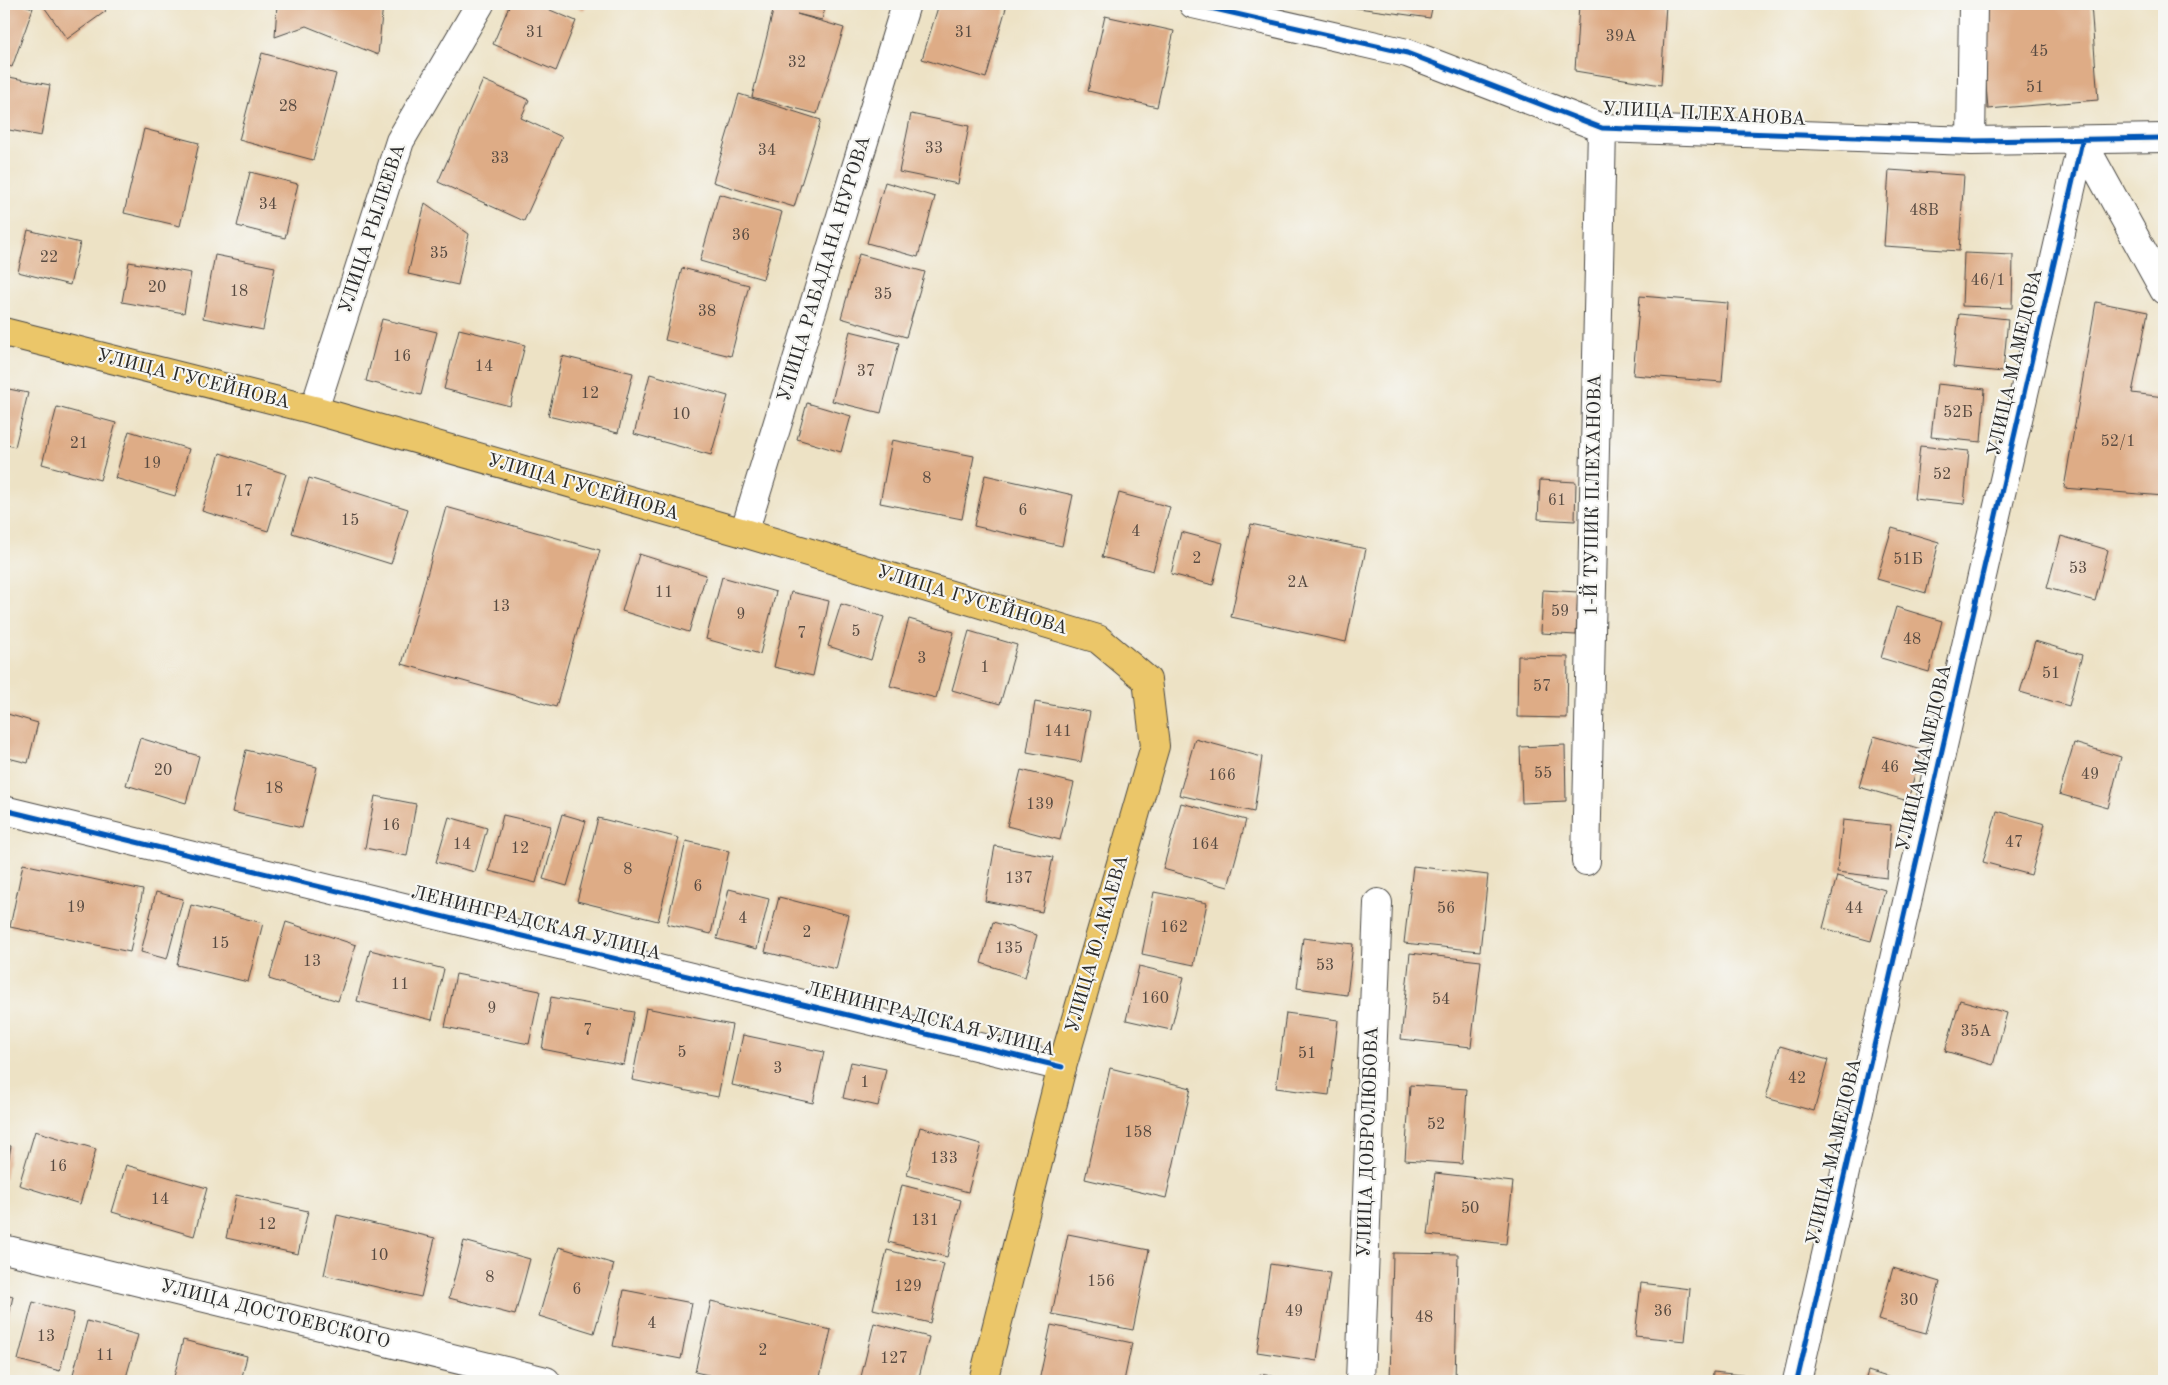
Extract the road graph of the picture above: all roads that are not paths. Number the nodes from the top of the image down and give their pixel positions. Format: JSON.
{"nodes":[{"id":1,"x":480,"y":4,"type":"edge"},
{"id":2,"x":906,"y":4,"type":"edge"},
{"id":3,"x":1193,"y":4,"type":"edge"},
{"id":4,"x":1972,"y":4,"type":"edge"},
{"id":5,"x":1602,"y":128,"type":"junction"},
{"id":6,"x":2164,"y":138,"type":"edge"},
{"id":7,"x":1970,"y":141,"type":"junction"},
{"id":8,"x":2082,"y":141,"type":"junction"},
{"id":9,"x":2164,"y":290,"type":"edge"},
{"id":10,"x":4,"y":332,"type":"edge"},
{"id":11,"x":314,"y":410,"type":"junction"},
{"id":12,"x":744,"y":533,"type":"junction"},
{"id":13,"x":1147,"y":680,"type":"joint"},
{"id":14,"x":4,"y":810,"type":"edge"},
{"id":15,"x":1586,"y":861,"type":"dead end"},
{"id":16,"x":1378,"y":903,"type":"dead end"},
{"id":17,"x":1062,"y":1068,"type":"junction"},
{"id":18,"x":4,"y":1248,"type":"edge"},
{"id":19,"x":546,"y":1381,"type":"edge"},
{"id":20,"x":983,"y":1381,"type":"edge"},
{"id":21,"x":1360,"y":1381,"type":"edge"},
{"id":22,"x":1797,"y":1381,"type":"edge"}],
"edges":[{"from":1,"to":11,"type":"street","name":"УЛИЦА РЫЛЕЕВА"},
{"from":2,"to":12,"type":"street","name":"УЛИЦА РАБАДАНА НУРОВА"},
{"from":3,"to":5,"type":"street","name":"УЛИЦА ПЛЕХАНОВА"},
{"from":4,"to":7,"type":"street"},
{"from":5,"to":7,"type":"street","name":"УЛИЦА ПЛЕХАНОВА"},
{"from":5,"to":15,"type":"street","name":"1-Й ТУПИК ПЛЕХАНОВА"},
{"from":6,"to":8,"type":"street","name":"УЛИЦА ПЛЕХАНОВА"},
{"from":7,"to":8,"type":"street","name":"УЛИЦА ПЛЕХАНОВА"},
{"from":8,"to":9,"type":"street"},
{"from":8,"to":22,"type":"street","name":"УЛИЦА МАМЕДОВА"},
{"from":10,"to":11,"type":"main road","name":"УЛИЦА ГУСЕЙНОВА"},
{"from":11,"to":12,"type":"main road","name":"УЛИЦА ГУСЕЙНОВА"},
{"from":12,"to":13,"type":"main road","name":"УЛИЦА ГУСЕЙНОВА"},
{"from":13,"to":17,"type":"main road","name":"УЛИЦА Ю.АКАЕВА"},
{"from":14,"to":17,"type":"street","name":"ЛЕНИНГРАДСКАЯ УЛИЦА"},
{"from":16,"to":21,"type":"street","name":"УЛИЦА ДОБРОЛЮБОВА"},
{"from":17,"to":20,"type":"main road","name":"УЛИЦА Ю.АКАЕВА"},
{"from":18,"to":19,"type":"street","name":"УЛИЦА ДОСТОЕВСКОГО"}]}
